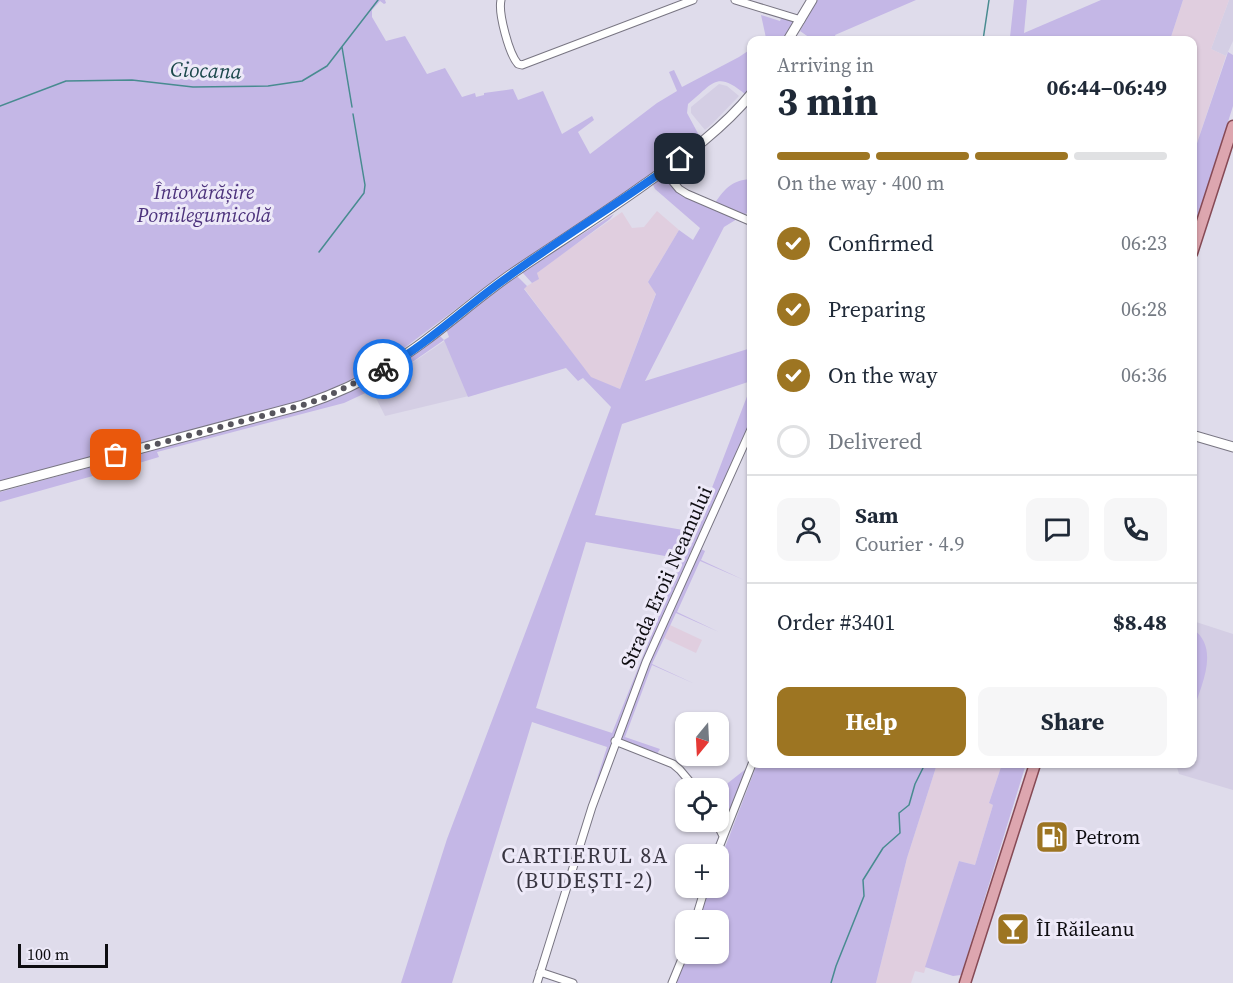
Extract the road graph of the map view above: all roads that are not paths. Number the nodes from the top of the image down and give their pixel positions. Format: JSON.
{"nodes":[{"id":1,"x":501,"y":0,"type":"edge"},
{"id":2,"x":693,"y":0,"type":"edge"},
{"id":3,"x":735,"y":0,"type":"edge"},
{"id":4,"x":812,"y":0,"type":"edge"},
{"id":5,"x":801,"y":20,"type":"junction"},
{"id":6,"x":791,"y":36,"type":"edge"},
{"id":7,"x":747,"y":99,"type":"edge"},
{"id":8,"x":1233,"y":126,"type":"edge"},
{"id":9,"x":664,"y":171,"type":"junction"},
{"id":10,"x":747,"y":220,"type":"edge"},
{"id":11,"x":1197,"y":238,"type":"edge"},
{"id":12,"x":1197,"y":436,"type":"edge"},
{"id":13,"x":747,"y":438,"type":"edge"},
{"id":14,"x":1233,"y":447,"type":"edge"},
{"id":15,"x":0,"y":486,"type":"edge"},
{"id":16,"x":615,"y":741,"type":"junction"},
{"id":17,"x":751,"y":768,"type":"edge"},
{"id":18,"x":1034,"y":768,"type":"edge"},
{"id":19,"x":686,"y":778,"type":"edge"},
{"id":20,"x":721,"y":832,"type":"edge"},
{"id":21,"x":723,"y":836,"type":"junction"},
{"id":22,"x":720,"y":844,"type":"edge"},
{"id":23,"x":680,"y":964,"type":"edge"},
{"id":24,"x":540,"y":972,"type":"junction"},
{"id":25,"x":537,"y":983,"type":"edge"},
{"id":26,"x":573,"y":983,"type":"edge"},
{"id":27,"x":672,"y":983,"type":"edge"},
{"id":28,"x":965,"y":983,"type":"edge"}],
"edges":[{"from":1,"to":2,"type":"street"},
{"from":3,"to":5,"type":"street"},
{"from":4,"to":5,"type":"main road"},
{"from":5,"to":6,"type":"main road"},
{"from":7,"to":9,"type":"main road"},
{"from":8,"to":11,"type":"main road"},
{"from":9,"to":10,"type":"street"},
{"from":9,"to":15,"type":"main road"},
{"from":12,"to":14,"type":"main road"},
{"from":13,"to":16,"type":"street","name":"Strada Eroii Neamului"},
{"from":16,"to":19,"type":"street"},
{"from":16,"to":24,"type":"street","name":"Strada Eroii Neamului"},
{"from":17,"to":21,"type":"street"},
{"from":18,"to":28,"type":"main road"},
{"from":20,"to":21,"type":"street"},
{"from":21,"to":22,"type":"street"},
{"from":23,"to":27,"type":"street"},
{"from":24,"to":25,"type":"street","name":"Strada Eroii Neamului"},
{"from":24,"to":26,"type":"street"}]}
